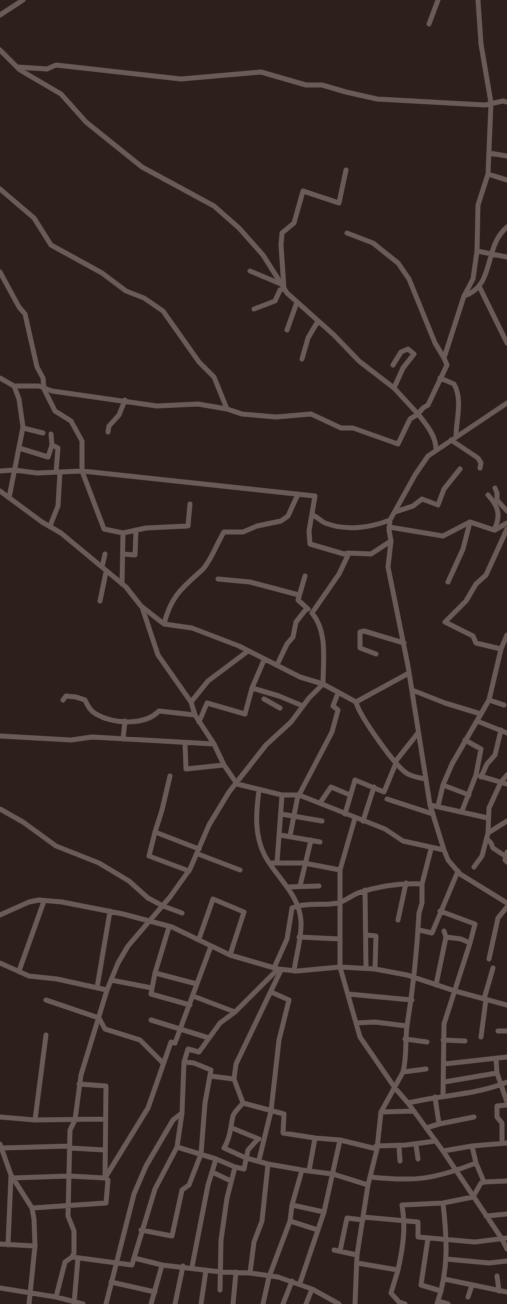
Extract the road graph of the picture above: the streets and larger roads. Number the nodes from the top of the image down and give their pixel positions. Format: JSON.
{"nodes":[{"id":1,"x":23,"y":0,"type":"edge"},
{"id":2,"x":438,"y":0,"type":"edge"},
{"id":3,"x":478,"y":0,"type":"edge"},
{"id":4,"x":0,"y":15,"type":"edge"},
{"id":5,"x":430,"y":24,"type":"dead end"},
{"id":6,"x":0,"y":50,"type":"edge"},
{"id":7,"x":17,"y":67,"type":"junction"},
{"id":8,"x":506,"y":102,"type":"edge"},
{"id":9,"x":490,"y":103,"type":"junction"},
{"id":10,"x":489,"y":153,"type":"junction"},
{"id":11,"x":507,"y":156,"type":"edge"},
{"id":12,"x":346,"y":170,"type":"dead end"},
{"id":13,"x":488,"y":174,"type":"junction"},
{"id":14,"x":507,"y":180,"type":"edge"},
{"id":15,"x":0,"y":189,"type":"edge"},
{"id":16,"x":507,"y":227,"type":"edge"},
{"id":17,"x":347,"y":233,"type":"dead end"},
{"id":18,"x":477,"y":252,"type":"junction"},
{"id":19,"x":491,"y":255,"type":"junction"},
{"id":20,"x":507,"y":257,"type":"edge"},
{"id":21,"x":250,"y":271,"type":"dead end"},
{"id":22,"x":0,"y":272,"type":"edge"},
{"id":23,"x":281,"y":284,"type":"junction"},
{"id":24,"x":479,"y":286,"type":"junction"},
{"id":25,"x":284,"y":289,"type":"junction"},
{"id":26,"x":464,"y":296,"type":"junction"},
{"id":27,"x":296,"y":302,"type":"junction"},
{"id":28,"x":254,"y":309,"type":"dead end"},
{"id":29,"x":318,"y":321,"type":"junction"},
{"id":30,"x":287,"y":330,"type":"dead end"},
{"id":31,"x":507,"y":343,"type":"edge"},
{"id":32,"x":444,"y":358,"type":"junction"},
{"id":33,"x":302,"y":359,"type":"dead end"},
{"id":34,"x":393,"y":365,"type":"dead end"},
{"id":35,"x":0,"y":378,"type":"edge"},
{"id":36,"x":440,"y":378,"type":"junction"},
{"id":37,"x":14,"y":386,"type":"junction"},
{"id":38,"x":44,"y":388,"type":"junction"},
{"id":39,"x":394,"y":388,"type":"junction"},
{"id":40,"x":125,"y":400,"type":"junction"},
{"id":41,"x":507,"y":403,"type":"edge"},
{"id":42,"x":227,"y":409,"type":"junction"},
{"id":43,"x":418,"y":414,"type":"junction"},
{"id":44,"x":23,"y":428,"type":"junction"},
{"id":45,"x":108,"y":432,"type":"dead end"},
{"id":46,"x":43,"y":433,"type":"dead end"},
{"id":47,"x":51,"y":434,"type":"dead end"},
{"id":48,"x":454,"y":438,"type":"junction"},
{"id":49,"x":52,"y":445,"type":"junction"},
{"id":50,"x":20,"y":448,"type":"junction"},
{"id":51,"x":436,"y":449,"type":"junction"},
{"id":52,"x":480,"y":468,"type":"dead end"},
{"id":53,"x":460,"y":469,"type":"dead end"},
{"id":54,"x":14,"y":470,"type":"junction"},
{"id":55,"x":0,"y":471,"type":"edge"},
{"id":56,"x":82,"y":471,"type":"junction"},
{"id":57,"x":58,"y":472,"type":"junction"},
{"id":58,"x":494,"y":488,"type":"dead end"},
{"id":59,"x":0,"y":491,"type":"edge"},
{"id":60,"x":298,"y":494,"type":"junction"},
{"id":61,"x":488,"y":496,"type":"dead end"},
{"id":62,"x":9,"y":498,"type":"junction"},
{"id":63,"x":497,"y":502,"type":"junction"},
{"id":64,"x":190,"y":504,"type":"dead end"},
{"id":65,"x":507,"y":511,"type":"edge"},
{"id":66,"x":395,"y":512,"type":"junction"},
{"id":67,"x":312,"y":515,"type":"junction"},
{"id":68,"x":390,"y":520,"type":"junction"},
{"id":69,"x":470,"y":522,"type":"junction"},
{"id":70,"x":507,"y":523,"type":"edge"},
{"id":71,"x":50,"y":526,"type":"junction"},
{"id":72,"x":389,"y":527,"type":"junction"},
{"id":73,"x":507,"y":529,"type":"edge"},
{"id":74,"x":136,"y":530,"type":"junction"},
{"id":75,"x":494,"y":530,"type":"junction"},
{"id":76,"x":123,"y":533,"type":"junction"},
{"id":77,"x":391,"y":541,"type":"junction"},
{"id":78,"x":349,"y":553,"type":"junction"},
{"id":79,"x":105,"y":554,"type":"dead end"},
{"id":80,"x":123,"y":554,"type":"junction"},
{"id":81,"x":102,"y":567,"type":"junction"},
{"id":82,"x":106,"y":572,"type":"junction"},
{"id":83,"x":305,"y":576,"type":"dead end"},
{"id":84,"x":218,"y":579,"type":"dead end"},
{"id":85,"x":448,"y":582,"type":"dead end"},
{"id":86,"x":122,"y":584,"type":"junction"},
{"id":87,"x":299,"y":595,"type":"junction"},
{"id":88,"x":100,"y":601,"type":"dead end"},
{"id":89,"x":142,"y":607,"type":"junction"},
{"id":90,"x":307,"y":608,"type":"junction"},
{"id":91,"x":312,"y":613,"type":"junction"},
{"id":92,"x":164,"y":624,"type":"junction"},
{"id":93,"x":507,"y":635,"type":"edge"},
{"id":94,"x":404,"y":643,"type":"junction"},
{"id":95,"x":501,"y":649,"type":"junction"},
{"id":96,"x":248,"y":651,"type":"junction"},
{"id":97,"x":376,"y":654,"type":"dead end"},
{"id":98,"x":264,"y":660,"type":"junction"},
{"id":99,"x":277,"y":665,"type":"junction"},
{"id":100,"x":409,"y":673,"type":"junction"},
{"id":101,"x":324,"y":684,"type":"junction"},
{"id":102,"x":252,"y":688,"type":"junction"},
{"id":103,"x":412,"y":690,"type":"junction"},
{"id":104,"x":338,"y":693,"type":"junction"},
{"id":105,"x":279,"y":696,"type":"junction"},
{"id":106,"x":63,"y":700,"type":"dead end"},
{"id":107,"x":264,"y":700,"type":"dead end"},
{"id":108,"x":489,"y":700,"type":"junction"},
{"id":109,"x":191,"y":702,"type":"junction"},
{"id":110,"x":356,"y":702,"type":"junction"},
{"id":111,"x":275,"y":705,"type":"junction"},
{"id":112,"x":504,"y":705,"type":"dead end"},
{"id":113,"x":303,"y":706,"type":"junction"},
{"id":114,"x":280,"y":708,"type":"dead end"},
{"id":115,"x":481,"y":714,"type":"junction"},
{"id":116,"x":195,"y":715,"type":"junction"},
{"id":117,"x":125,"y":721,"type":"junction"},
{"id":118,"x":477,"y":721,"type":"junction"},
{"id":119,"x":200,"y":722,"type":"junction"},
{"id":120,"x":500,"y":730,"type":"junction"},
{"id":121,"x":418,"y":733,"type":"junction"},
{"id":122,"x":507,"y":733,"type":"edge"},
{"id":123,"x":0,"y":736,"type":"edge"},
{"id":124,"x":123,"y":739,"type":"junction"},
{"id":125,"x":465,"y":740,"type":"junction"},
{"id":126,"x":185,"y":744,"type":"junction"},
{"id":127,"x":214,"y":744,"type":"junction"},
{"id":128,"x":396,"y":763,"type":"junction"},
{"id":129,"x":224,"y":766,"type":"junction"},
{"id":130,"x":476,"y":775,"type":"junction"},
{"id":131,"x":507,"y":775,"type":"edge"},
{"id":132,"x":170,"y":776,"type":"dead end"},
{"id":133,"x":481,"y":777,"type":"junction"},
{"id":134,"x":426,"y":779,"type":"junction"},
{"id":135,"x":501,"y":782,"type":"junction"},
{"id":136,"x":236,"y":784,"type":"junction"},
{"id":137,"x":507,"y":784,"type":"edge"},
{"id":138,"x":444,"y":785,"type":"junction"},
{"id":139,"x":374,"y":787,"type":"junction"},
{"id":140,"x":259,"y":790,"type":"junction"},
{"id":141,"x":469,"y":794,"type":"junction"},
{"id":142,"x":282,"y":795,"type":"junction"},
{"id":143,"x":298,"y":795,"type":"junction"},
{"id":144,"x":350,"y":795,"type":"junction"},
{"id":145,"x":388,"y":799,"type":"dead end"},
{"id":146,"x":320,"y":803,"type":"junction"},
{"id":147,"x":430,"y":805,"type":"junction"},
{"id":148,"x":438,"y":806,"type":"junction"},
{"id":149,"x":0,"y":809,"type":"edge"},
{"id":150,"x":462,"y":811,"type":"junction"},
{"id":151,"x":281,"y":814,"type":"junction"},
{"id":152,"x":345,"y":814,"type":"junction"},
{"id":153,"x":433,"y":814,"type":"junction"},
{"id":154,"x":294,"y":816,"type":"junction"},
{"id":155,"x":355,"y":818,"type":"junction"},
{"id":156,"x":488,"y":818,"type":"junction"},
{"id":157,"x":322,"y":821,"type":"dead end"},
{"id":158,"x":363,"y":821,"type":"junction"},
{"id":159,"x":507,"y":821,"type":"edge"},
{"id":160,"x":154,"y":832,"type":"junction"},
{"id":161,"x":488,"y":833,"type":"junction"},
{"id":162,"x":280,"y":834,"type":"junction"},
{"id":163,"x":290,"y":836,"type":"junction"},
{"id":164,"x":486,"y":839,"type":"junction"},
{"id":165,"x":311,"y":840,"type":"junction"},
{"id":166,"x":320,"y":842,"type":"dead end"},
{"id":167,"x":431,"y":848,"type":"junction"},
{"id":168,"x":444,"y":850,"type":"junction"},
{"id":169,"x":198,"y":852,"type":"junction"},
{"id":170,"x":506,"y":854,"type":"edge"},
{"id":171,"x":507,"y":862,"type":"edge"},
{"id":172,"x":270,"y":863,"type":"junction"},
{"id":173,"x":277,"y":863,"type":"junction"},
{"id":174,"x":304,"y":863,"type":"junction"},
{"id":175,"x":474,"y":867,"type":"dead end"},
{"id":176,"x":240,"y":870,"type":"dead end"},
{"id":177,"x":340,"y":870,"type":"junction"},
{"id":178,"x":189,"y":871,"type":"junction"},
{"id":179,"x":458,"y":871,"type":"junction"},
{"id":180,"x":406,"y":883,"type":"junction"},
{"id":181,"x":422,"y":884,"type":"junction"},
{"id":182,"x":300,"y":886,"type":"junction"},
{"id":183,"x":319,"y":886,"type":"dead end"},
{"id":184,"x":287,"y":887,"type":"junction"},
{"id":185,"x":366,"y":890,"type":"junction"},
{"id":186,"x":44,"y":901,"type":"junction"},
{"id":187,"x":340,"y":902,"type":"junction"},
{"id":188,"x":507,"y":903,"type":"edge"},
{"id":189,"x":163,"y":906,"type":"junction"},
{"id":190,"x":297,"y":906,"type":"junction"},
{"id":191,"x":507,"y":907,"type":"edge"},
{"id":192,"x":110,"y":911,"type":"junction"},
{"id":193,"x":440,"y":911,"type":"junction"},
{"id":194,"x":182,"y":913,"type":"dead end"},
{"id":195,"x":0,"y":915,"type":"edge"},
{"id":196,"x":398,"y":920,"type":"dead end"},
{"id":197,"x":148,"y":921,"type":"junction"},
{"id":198,"x":169,"y":927,"type":"junction"},
{"id":199,"x":418,"y":930,"type":"junction"},
{"id":200,"x":367,"y":935,"type":"junction"},
{"id":201,"x":299,"y":937,"type":"junction"},
{"id":202,"x":199,"y":939,"type":"junction"},
{"id":203,"x":340,"y":939,"type":"junction"},
{"id":204,"x":470,"y":944,"type":"junction"},
{"id":205,"x":211,"y":946,"type":"junction"},
{"id":206,"x":230,"y":955,"type":"junction"},
{"id":207,"x":489,"y":959,"type":"dead end"},
{"id":208,"x":0,"y":963,"type":"edge"},
{"id":209,"x":340,"y":967,"type":"junction"},
{"id":210,"x":366,"y":968,"type":"junction"},
{"id":211,"x":493,"y":968,"type":"dead end"},
{"id":212,"x":278,"y":969,"type":"junction"},
{"id":213,"x":375,"y":969,"type":"junction"},
{"id":214,"x":19,"y":971,"type":"junction"},
{"id":215,"x":294,"y":971,"type":"junction"},
{"id":216,"x":155,"y":973,"type":"junction"},
{"id":217,"x":414,"y":977,"type":"junction"},
{"id":218,"x":111,"y":980,"type":"junction"},
{"id":219,"x":197,"y":984,"type":"junction"},
{"id":220,"x":436,"y":985,"type":"junction"},
{"id":221,"x":97,"y":988,"type":"junction"},
{"id":222,"x":152,"y":988,"type":"junction"},
{"id":223,"x":107,"y":990,"type":"junction"},
{"id":224,"x":455,"y":991,"type":"junction"},
{"id":225,"x":271,"y":992,"type":"junction"},
{"id":226,"x":348,"y":994,"type":"junction"},
{"id":227,"x":193,"y":996,"type":"junction"},
{"id":228,"x":485,"y":999,"type":"junction"},
{"id":229,"x":46,"y":1000,"type":"dead end"},
{"id":230,"x":412,"y":1000,"type":"junction"},
{"id":231,"x":190,"y":1005,"type":"junction"},
{"id":232,"x":507,"y":1005,"type":"edge"},
{"id":233,"x":235,"y":1012,"type":"junction"},
{"id":234,"x":99,"y":1018,"type":"junction"},
{"id":235,"x":151,"y":1020,"type":"dead end"},
{"id":236,"x":356,"y":1023,"type":"junction"},
{"id":237,"x":407,"y":1026,"type":"junction"},
{"id":238,"x":180,"y":1029,"type":"junction"},
{"id":239,"x":498,"y":1031,"type":"dead end"},
{"id":240,"x":507,"y":1031,"type":"edge"},
{"id":241,"x":46,"y":1036,"type":"dead end"},
{"id":242,"x":481,"y":1037,"type":"dead end"},
{"id":243,"x":209,"y":1038,"type":"junction"},
{"id":244,"x":405,"y":1039,"type":"junction"},
{"id":245,"x":443,"y":1040,"type":"junction"},
{"id":246,"x":465,"y":1041,"type":"dead end"},
{"id":247,"x":427,"y":1042,"type":"dead end"},
{"id":248,"x":507,"y":1057,"type":"edge"},
{"id":249,"x":496,"y":1059,"type":"junction"},
{"id":250,"x":184,"y":1062,"type":"junction"},
{"id":251,"x":163,"y":1063,"type":"junction"},
{"id":252,"x":444,"y":1064,"type":"junction"},
{"id":253,"x":426,"y":1069,"type":"dead end"},
{"id":254,"x":403,"y":1072,"type":"junction"},
{"id":255,"x":497,"y":1073,"type":"junction"},
{"id":256,"x":210,"y":1076,"type":"junction"},
{"id":257,"x":234,"y":1079,"type":"junction"},
{"id":258,"x":444,"y":1082,"type":"junction"},
{"id":259,"x":507,"y":1082,"type":"edge"},
{"id":260,"x":79,"y":1084,"type":"junction"},
{"id":261,"x":501,"y":1084,"type":"junction"},
{"id":262,"x":395,"y":1088,"type":"junction"},
{"id":263,"x":443,"y":1096,"type":"junction"},
{"id":264,"x":435,"y":1097,"type":"junction"},
{"id":265,"x":507,"y":1102,"type":"edge"},
{"id":266,"x":243,"y":1103,"type":"junction"},
{"id":267,"x":408,"y":1103,"type":"junction"},
{"id":268,"x":507,"y":1105,"type":"edge"},
{"id":269,"x":271,"y":1111,"type":"junction"},
{"id":270,"x":414,"y":1111,"type":"junction"},
{"id":271,"x":182,"y":1112,"type":"junction"},
{"id":272,"x":381,"y":1112,"type":"junction"},
{"id":273,"x":0,"y":1117,"type":"edge"},
{"id":274,"x":474,"y":1117,"type":"dead end"},
{"id":275,"x":105,"y":1119,"type":"junction"},
{"id":276,"x":35,"y":1120,"type":"junction"},
{"id":277,"x":75,"y":1120,"type":"junction"},
{"id":278,"x":439,"y":1124,"type":"junction"},
{"id":279,"x":232,"y":1128,"type":"junction"},
{"id":280,"x":426,"y":1128,"type":"junction"},
{"id":281,"x":264,"y":1136,"type":"junction"},
{"id":282,"x":315,"y":1138,"type":"junction"},
{"id":283,"x":258,"y":1139,"type":"junction"},
{"id":284,"x":340,"y":1140,"type":"junction"},
{"id":285,"x":436,"y":1141,"type":"junction"},
{"id":286,"x":505,"y":1143,"type":"edge"},
{"id":287,"x":416,"y":1145,"type":"junction"},
{"id":288,"x":1,"y":1146,"type":"edge"},
{"id":289,"x":399,"y":1146,"type":"junction"},
{"id":290,"x":472,"y":1146,"type":"junction"},
{"id":291,"x":70,"y":1147,"type":"junction"},
{"id":292,"x":176,"y":1147,"type":"junction"},
{"id":293,"x":377,"y":1147,"type":"junction"},
{"id":294,"x":105,"y":1150,"type":"junction"},
{"id":295,"x":443,"y":1151,"type":"junction"},
{"id":296,"x":201,"y":1154,"type":"junction"},
{"id":297,"x":246,"y":1158,"type":"junction"},
{"id":298,"x":216,"y":1159,"type":"junction"},
{"id":299,"x":418,"y":1159,"type":"dead end"},
{"id":300,"x":259,"y":1160,"type":"junction"},
{"id":301,"x":400,"y":1161,"type":"dead end"},
{"id":302,"x":476,"y":1163,"type":"junction"},
{"id":303,"x":268,"y":1164,"type":"junction"},
{"id":304,"x":236,"y":1166,"type":"junction"},
{"id":305,"x":302,"y":1170,"type":"junction"},
{"id":306,"x":309,"y":1171,"type":"junction"},
{"id":307,"x":455,"y":1171,"type":"junction"},
{"id":308,"x":212,"y":1172,"type":"junction"},
{"id":309,"x":333,"y":1174,"type":"junction"},
{"id":310,"x":11,"y":1176,"type":"junction"},
{"id":311,"x":69,"y":1176,"type":"junction"},
{"id":312,"x":371,"y":1177,"type":"junction"},
{"id":313,"x":105,"y":1178,"type":"junction"},
{"id":314,"x":231,"y":1181,"type":"junction"},
{"id":315,"x":507,"y":1181,"type":"edge"},
{"id":316,"x":484,"y":1182,"type":"junction"},
{"id":317,"x":368,"y":1185,"type":"junction"},
{"id":318,"x":473,"y":1197,"type":"junction"},
{"id":319,"x":443,"y":1203,"type":"junction"},
{"id":320,"x":68,"y":1204,"type":"junction"},
{"id":321,"x":292,"y":1204,"type":"junction"},
{"id":322,"x":32,"y":1208,"type":"junction"},
{"id":323,"x":324,"y":1212,"type":"junction"},
{"id":324,"x":507,"y":1214,"type":"edge"},
{"id":325,"x":486,"y":1216,"type":"junction"},
{"id":326,"x":363,"y":1219,"type":"junction"},
{"id":327,"x":404,"y":1220,"type":"junction"},
{"id":328,"x":290,"y":1221,"type":"junction"},
{"id":329,"x":141,"y":1230,"type":"junction"},
{"id":330,"x":318,"y":1230,"type":"junction"},
{"id":331,"x":428,"y":1238,"type":"junction"},
{"id":332,"x":505,"y":1238,"type":"edge"},
{"id":333,"x":447,"y":1240,"type":"junction"},
{"id":334,"x":0,"y":1244,"type":"edge"},
{"id":335,"x":8,"y":1245,"type":"junction"},
{"id":336,"x":35,"y":1246,"type":"junction"},
{"id":337,"x":507,"y":1249,"type":"edge"},
{"id":338,"x":357,"y":1255,"type":"junction"},
{"id":339,"x":72,"y":1257,"type":"junction"},
{"id":340,"x":78,"y":1258,"type":"junction"},
{"id":341,"x":134,"y":1258,"type":"junction"},
{"id":342,"x":446,"y":1259,"type":"junction"},
{"id":343,"x":507,"y":1261,"type":"edge"},
{"id":344,"x":358,"y":1263,"type":"junction"},
{"id":345,"x":117,"y":1264,"type":"junction"},
{"id":346,"x":162,"y":1265,"type":"junction"},
{"id":347,"x":183,"y":1266,"type":"junction"},
{"id":348,"x":192,"y":1267,"type":"junction"},
{"id":349,"x":206,"y":1270,"type":"junction"},
{"id":350,"x":398,"y":1270,"type":"junction"},
{"id":351,"x":221,"y":1272,"type":"junction"},
{"id":352,"x":236,"y":1272,"type":"junction"},
{"id":353,"x":250,"y":1273,"type":"junction"},
{"id":354,"x":497,"y":1276,"type":"dead end"},
{"id":355,"x":269,"y":1277,"type":"junction"},
{"id":356,"x":444,"y":1279,"type":"junction"},
{"id":357,"x":292,"y":1281,"type":"junction"},
{"id":358,"x":111,"y":1282,"type":"junction"},
{"id":359,"x":300,"y":1283,"type":"junction"},
{"id":360,"x":472,"y":1285,"type":"junction"},
{"id":361,"x":0,"y":1288,"type":"edge"},
{"id":362,"x":312,"y":1289,"type":"junction"},
{"id":363,"x":220,"y":1290,"type":"dead end"},
{"id":364,"x":441,"y":1291,"type":"junction"},
{"id":365,"x":499,"y":1291,"type":"junction"},
{"id":366,"x":30,"y":1292,"type":"junction"},
{"id":367,"x":155,"y":1292,"type":"junction"},
{"id":368,"x":507,"y":1292,"type":"edge"},
{"id":369,"x":56,"y":1296,"type":"junction"},
{"id":370,"x":468,"y":1297,"type":"dead end"},
{"id":371,"x":331,"y":1302,"type":"edge"},
{"id":372,"x":438,"y":1302,"type":"edge"},
{"id":373,"x":74,"y":1303,"type":"edge"},
{"id":374,"x":29,"y":1304,"type":"edge"},
{"id":375,"x":82,"y":1304,"type":"edge"},
{"id":376,"x":106,"y":1304,"type":"edge"},
{"id":377,"x":151,"y":1304,"type":"edge"},
{"id":378,"x":175,"y":1304,"type":"edge"},
{"id":379,"x":201,"y":1304,"type":"edge"},
{"id":380,"x":233,"y":1304,"type":"edge"},
{"id":381,"x":263,"y":1304,"type":"edge"},
{"id":382,"x":283,"y":1304,"type":"edge"},
{"id":383,"x":306,"y":1304,"type":"edge"},
{"id":384,"x":339,"y":1304,"type":"edge"},
{"id":385,"x":356,"y":1304,"type":"edge"},
{"id":386,"x":406,"y":1304,"type":"edge"},
{"id":387,"x":448,"y":1304,"type":"edge"}],
"edges":[{"from":1,"to":4,"type":"street"},
{"from":2,"to":5,"type":"street"},
{"from":3,"to":9,"type":"street"},
{"from":6,"to":7,"type":"street"},
{"from":7,"to":9,"type":"street"},
{"from":7,"to":23,"type":"street"},
{"from":8,"to":9,"type":"street"},
{"from":9,"to":10,"type":"street"},
{"from":10,"to":11,"type":"street"},
{"from":10,"to":13,"type":"street"},
{"from":12,"to":25,"type":"street"},
{"from":13,"to":14,"type":"street"},
{"from":13,"to":18,"type":"street"},
{"from":15,"to":42,"type":"street"},
{"from":16,"to":19,"type":"street"},
{"from":17,"to":32,"type":"street"},
{"from":18,"to":19,"type":"street"},
{"from":18,"to":26,"type":"street"},
{"from":19,"to":20,"type":"street"},
{"from":19,"to":24,"type":"street"},
{"from":21,"to":23,"type":"street"},
{"from":22,"to":38,"type":"street"},
{"from":23,"to":25,"type":"street"},
{"from":24,"to":26,"type":"street"},
{"from":24,"to":31,"type":"street"},
{"from":25,"to":27,"type":"street"},
{"from":25,"to":28,"type":"street"},
{"from":26,"to":32,"type":"street"},
{"from":27,"to":29,"type":"street"},
{"from":27,"to":30,"type":"street"},
{"from":29,"to":33,"type":"street"},
{"from":29,"to":39,"type":"street"},
{"from":32,"to":36,"type":"street"},
{"from":34,"to":39,"type":"street"},
{"from":35,"to":37,"type":"street"},
{"from":36,"to":43,"type":"street"},
{"from":36,"to":48,"type":"street"},
{"from":37,"to":38,"type":"street"},
{"from":37,"to":44,"type":"street"},
{"from":38,"to":40,"type":"street"},
{"from":38,"to":56,"type":"street"},
{"from":39,"to":43,"type":"street"},
{"from":40,"to":42,"type":"street"},
{"from":40,"to":45,"type":"street"},
{"from":41,"to":48,"type":"street"},
{"from":42,"to":43,"type":"street"},
{"from":43,"to":51,"type":"street"},
{"from":44,"to":46,"type":"street"},
{"from":44,"to":50,"type":"street"},
{"from":47,"to":49,"type":"street"},
{"from":48,"to":51,"type":"street"},
{"from":48,"to":52,"type":"street"},
{"from":49,"to":50,"type":"street"},
{"from":49,"to":57,"type":"street"},
{"from":50,"to":54,"type":"street"},
{"from":51,"to":66,"type":"street"},
{"from":53,"to":66,"type":"street"},
{"from":54,"to":55,"type":"street"},
{"from":54,"to":57,"type":"street"},
{"from":54,"to":62,"type":"street"},
{"from":56,"to":57,"type":"street"},
{"from":56,"to":60,"type":"street"},
{"from":56,"to":76,"type":"street"},
{"from":57,"to":71,"type":"street"},
{"from":58,"to":63,"type":"street"},
{"from":59,"to":62,"type":"street"},
{"from":60,"to":67,"type":"street"},
{"from":60,"to":92,"type":"street"},
{"from":61,"to":63,"type":"street"},
{"from":62,"to":71,"type":"street"},
{"from":63,"to":65,"type":"street"},
{"from":63,"to":75,"type":"street"},
{"from":64,"to":74,"type":"street"},
{"from":66,"to":68,"type":"street"},
{"from":67,"to":68,"type":"street"},
{"from":67,"to":78,"type":"street"},
{"from":68,"to":72,"type":"street"},
{"from":69,"to":72,"type":"street"},
{"from":69,"to":75,"type":"street"},
{"from":69,"to":85,"type":"street"},
{"from":70,"to":75,"type":"street"},
{"from":71,"to":81,"type":"street"},
{"from":72,"to":77,"type":"street"},
{"from":73,"to":95,"type":"street"},
{"from":74,"to":76,"type":"street"},
{"from":74,"to":80,"type":"street"},
{"from":76,"to":80,"type":"street"},
{"from":77,"to":78,"type":"street"},
{"from":77,"to":94,"type":"street"},
{"from":78,"to":91,"type":"street"},
{"from":79,"to":81,"type":"street"},
{"from":80,"to":86,"type":"street"},
{"from":81,"to":82,"type":"street"},
{"from":82,"to":86,"type":"street"},
{"from":82,"to":88,"type":"street"},
{"from":83,"to":87,"type":"street"},
{"from":84,"to":87,"type":"street"},
{"from":86,"to":89,"type":"street"},
{"from":87,"to":90,"type":"street"},
{"from":89,"to":92,"type":"street"},
{"from":89,"to":109,"type":"street"},
{"from":90,"to":91,"type":"street"},
{"from":90,"to":99,"type":"street"},
{"from":91,"to":101,"type":"street"},
{"from":92,"to":96,"type":"street"},
{"from":93,"to":95,"type":"street"},
{"from":94,"to":97,"type":"street"},
{"from":94,"to":100,"type":"street"},
{"from":95,"to":108,"type":"street"},
{"from":96,"to":98,"type":"street"},
{"from":96,"to":109,"type":"street"},
{"from":98,"to":99,"type":"street"},
{"from":98,"to":102,"type":"street"},
{"from":99,"to":101,"type":"street"},
{"from":100,"to":103,"type":"street"},
{"from":100,"to":110,"type":"street"},
{"from":101,"to":104,"type":"street"},
{"from":101,"to":113,"type":"street"},
{"from":102,"to":105,"type":"street"},
{"from":102,"to":119,"type":"street"},
{"from":103,"to":115,"type":"street"},
{"from":103,"to":121,"type":"street"},
{"from":104,"to":110,"type":"street"},
{"from":104,"to":143,"type":"street"},
{"from":105,"to":111,"type":"street"},
{"from":105,"to":113,"type":"street"},
{"from":106,"to":117,"type":"street"},
{"from":107,"to":111,"type":"street"},
{"from":108,"to":112,"type":"street"},
{"from":108,"to":115,"type":"street"},
{"from":109,"to":116,"type":"street"},
{"from":110,"to":128,"type":"street"},
{"from":111,"to":114,"type":"street"},
{"from":113,"to":136,"type":"street"},
{"from":115,"to":118,"type":"street"},
{"from":116,"to":117,"type":"street"},
{"from":116,"to":119,"type":"street"},
{"from":117,"to":124,"type":"street"},
{"from":118,"to":120,"type":"street"},
{"from":118,"to":125,"type":"street"},
{"from":119,"to":127,"type":"street"},
{"from":120,"to":122,"type":"street"},
{"from":120,"to":133,"type":"street"},
{"from":121,"to":128,"type":"street"},
{"from":121,"to":134,"type":"street"},
{"from":123,"to":124,"type":"street"},
{"from":124,"to":126,"type":"street"},
{"from":125,"to":130,"type":"street"},
{"from":125,"to":138,"type":"street"},
{"from":126,"to":127,"type":"street"},
{"from":126,"to":129,"type":"street"},
{"from":127,"to":129,"type":"street"},
{"from":128,"to":134,"type":"street"},
{"from":128,"to":139,"type":"street"},
{"from":129,"to":136,"type":"street"},
{"from":130,"to":133,"type":"street"},
{"from":130,"to":141,"type":"street"},
{"from":131,"to":135,"type":"street"},
{"from":132,"to":160,"type":"street"},
{"from":133,"to":135,"type":"street"},
{"from":134,"to":147,"type":"street"},
{"from":135,"to":137,"type":"street"},
{"from":135,"to":156,"type":"street"},
{"from":136,"to":140,"type":"street"},
{"from":136,"to":169,"type":"street"},
{"from":138,"to":141,"type":"street"},
{"from":138,"to":148,"type":"street"},
{"from":139,"to":144,"type":"street"},
{"from":139,"to":158,"type":"street"},
{"from":140,"to":142,"type":"street"},
{"from":140,"to":172,"type":"street"},
{"from":141,"to":150,"type":"street"},
{"from":142,"to":143,"type":"street"},
{"from":142,"to":151,"type":"street"},
{"from":143,"to":146,"type":"street"},
{"from":143,"to":154,"type":"street"},
{"from":144,"to":146,"type":"street"},
{"from":144,"to":152,"type":"street"},
{"from":145,"to":153,"type":"street"},
{"from":146,"to":152,"type":"street"},
{"from":147,"to":148,"type":"street"},
{"from":147,"to":153,"type":"street"},
{"from":148,"to":150,"type":"street"},
{"from":149,"to":189,"type":"street"},
{"from":150,"to":156,"type":"street"},
{"from":151,"to":154,"type":"street"},
{"from":151,"to":162,"type":"street"},
{"from":152,"to":155,"type":"street"},
{"from":153,"to":168,"type":"street"},
{"from":154,"to":157,"type":"street"},
{"from":154,"to":163,"type":"street"},
{"from":155,"to":158,"type":"street"},
{"from":155,"to":177,"type":"street"},
{"from":156,"to":161,"type":"street"},
{"from":158,"to":167,"type":"street"},
{"from":159,"to":161,"type":"street"},
{"from":160,"to":169,"type":"street"},
{"from":160,"to":178,"type":"street"},
{"from":161,"to":164,"type":"street"},
{"from":162,"to":163,"type":"street"},
{"from":162,"to":173,"type":"street"},
{"from":163,"to":165,"type":"street"},
{"from":164,"to":170,"type":"street"},
{"from":164,"to":175,"type":"street"},
{"from":165,"to":166,"type":"street"},
{"from":165,"to":174,"type":"street"},
{"from":167,"to":168,"type":"street"},
{"from":167,"to":181,"type":"street"},
{"from":168,"to":179,"type":"street"},
{"from":169,"to":176,"type":"street"},
{"from":169,"to":178,"type":"street"},
{"from":170,"to":171,"type":"street"},
{"from":172,"to":173,"type":"street"},
{"from":172,"to":184,"type":"street"},
{"from":173,"to":174,"type":"street"},
{"from":174,"to":177,"type":"street"},
{"from":174,"to":182,"type":"street"},
{"from":177,"to":187,"type":"street"},
{"from":178,"to":189,"type":"street"},
{"from":179,"to":188,"type":"street"},
{"from":179,"to":193,"type":"street"},
{"from":180,"to":181,"type":"street"},
{"from":180,"to":185,"type":"street"},
{"from":180,"to":196,"type":"street"},
{"from":181,"to":199,"type":"street"},
{"from":182,"to":183,"type":"street"},
{"from":182,"to":184,"type":"street"},
{"from":184,"to":190,"type":"street"},
{"from":185,"to":187,"type":"street"},
{"from":185,"to":200,"type":"street"},
{"from":186,"to":192,"type":"street"},
{"from":186,"to":195,"type":"street"},
{"from":186,"to":214,"type":"street"},
{"from":187,"to":190,"type":"street"},
{"from":187,"to":203,"type":"street"},
{"from":189,"to":194,"type":"street"},
{"from":189,"to":197,"type":"street"},
{"from":190,"to":201,"type":"street"},
{"from":190,"to":212,"type":"street"},
{"from":191,"to":207,"type":"street"},
{"from":192,"to":197,"type":"street"},
{"from":192,"to":221,"type":"street"},
{"from":193,"to":199,"type":"street"},
{"from":193,"to":204,"type":"street"},
{"from":197,"to":198,"type":"street"},
{"from":197,"to":218,"type":"street"},
{"from":198,"to":202,"type":"street"},
{"from":198,"to":216,"type":"street"},
{"from":199,"to":217,"type":"street"},
{"from":200,"to":210,"type":"street"},
{"from":200,"to":213,"type":"street"},
{"from":201,"to":203,"type":"street"},
{"from":201,"to":215,"type":"street"},
{"from":202,"to":205,"type":"street"},
{"from":202,"to":206,"type":"street"},
{"from":203,"to":209,"type":"street"},
{"from":204,"to":220,"type":"street"},
{"from":204,"to":224,"type":"street"},
{"from":205,"to":206,"type":"street"},
{"from":205,"to":219,"type":"street"},
{"from":206,"to":212,"type":"street"},
{"from":208,"to":214,"type":"street"},
{"from":209,"to":210,"type":"street"},
{"from":209,"to":215,"type":"street"},
{"from":209,"to":226,"type":"street"},
{"from":210,"to":213,"type":"street"},
{"from":211,"to":228,"type":"street"},
{"from":212,"to":215,"type":"street"},
{"from":212,"to":225,"type":"street"},
{"from":212,"to":233,"type":"street"},
{"from":213,"to":217,"type":"street"},
{"from":214,"to":221,"type":"street"},
{"from":216,"to":219,"type":"street"},
{"from":216,"to":222,"type":"street"},
{"from":217,"to":220,"type":"street"},
{"from":217,"to":230,"type":"street"},
{"from":218,"to":222,"type":"street"},
{"from":218,"to":223,"type":"street"},
{"from":219,"to":227,"type":"street"},
{"from":220,"to":224,"type":"street"},
{"from":221,"to":223,"type":"street"},
{"from":222,"to":231,"type":"street"},
{"from":223,"to":234,"type":"street"},
{"from":224,"to":228,"type":"street"},
{"from":224,"to":245,"type":"street"},
{"from":225,"to":257,"type":"street"},
{"from":225,"to":269,"type":"street"},
{"from":226,"to":230,"type":"street"},
{"from":226,"to":236,"type":"street"},
{"from":227,"to":231,"type":"street"},
{"from":227,"to":233,"type":"street"},
{"from":228,"to":232,"type":"street"},
{"from":228,"to":242,"type":"street"},
{"from":229,"to":234,"type":"street"},
{"from":230,"to":237,"type":"street"},
{"from":231,"to":238,"type":"street"},
{"from":233,"to":243,"type":"street"},
{"from":234,"to":251,"type":"street"},
{"from":234,"to":260,"type":"street"},
{"from":235,"to":238,"type":"street"},
{"from":236,"to":237,"type":"street"},
{"from":236,"to":262,"type":"street"},
{"from":237,"to":244,"type":"street"},
{"from":238,"to":243,"type":"street"},
{"from":238,"to":251,"type":"street"},
{"from":239,"to":240,"type":"street"},
{"from":241,"to":276,"type":"street"},
{"from":243,"to":250,"type":"street"},
{"from":244,"to":247,"type":"street"},
{"from":244,"to":254,"type":"street"},
{"from":245,"to":246,"type":"street"},
{"from":245,"to":252,"type":"street"},
{"from":248,"to":249,"type":"street"},
{"from":249,"to":252,"type":"street"},
{"from":249,"to":255,"type":"street"},
{"from":250,"to":256,"type":"street"},
{"from":250,"to":271,"type":"street"},
{"from":251,"to":313,"type":"street"},
{"from":252,"to":258,"type":"street"},
{"from":253,"to":254,"type":"street"},
{"from":254,"to":262,"type":"street"},
{"from":255,"to":258,"type":"street"},
{"from":255,"to":261,"type":"street"},
{"from":256,"to":257,"type":"street"},
{"from":256,"to":296,"type":"street"},
{"from":257,"to":266,"type":"street"},
{"from":258,"to":263,"type":"street"},
{"from":259,"to":261,"type":"street"},
{"from":260,"to":275,"type":"street"},
{"from":260,"to":277,"type":"street"},
{"from":261,"to":263,"type":"street"},
{"from":261,"to":265,"type":"street"},
{"from":262,"to":267,"type":"street"},
{"from":262,"to":272,"type":"street"},
{"from":263,"to":264,"type":"street"},
{"from":264,"to":267,"type":"street"},
{"from":264,"to":278,"type":"street"},
{"from":266,"to":269,"type":"street"},
{"from":266,"to":279,"type":"street"},
{"from":267,"to":270,"type":"street"},
{"from":268,"to":286,"type":"street"},
{"from":269,"to":281,"type":"street"},
{"from":269,"to":282,"type":"street"},
{"from":270,"to":272,"type":"street"},
{"from":270,"to":280,"type":"street"},
{"from":271,"to":292,"type":"street"},
{"from":271,"to":345,"type":"street"},
{"from":272,"to":293,"type":"street"},
{"from":273,"to":276,"type":"street"},
{"from":274,"to":278,"type":"street"},
{"from":275,"to":277,"type":"street"},
{"from":275,"to":294,"type":"street"},
{"from":276,"to":277,"type":"street"},
{"from":277,"to":291,"type":"street"},
{"from":278,"to":280,"type":"street"},
{"from":279,"to":283,"type":"street"},
{"from":279,"to":297,"type":"street"},
{"from":280,"to":285,"type":"street"},
{"from":281,"to":283,"type":"street"},
{"from":281,"to":300,"type":"street"},
{"from":282,"to":284,"type":"street"},
{"from":282,"to":306,"type":"street"},
{"from":283,"to":297,"type":"street"},
{"from":284,"to":293,"type":"street"},
{"from":284,"to":309,"type":"street"},
{"from":285,"to":287,"type":"street"},
{"from":285,"to":295,"type":"street"},
{"from":286,"to":290,"type":"street"},
{"from":287,"to":289,"type":"street"},
{"from":287,"to":299,"type":"street"},
{"from":288,"to":291,"type":"street"},
{"from":288,"to":310,"type":"street"},
{"from":289,"to":293,"type":"street"},
{"from":289,"to":301,"type":"street"},
{"from":290,"to":295,"type":"street"},
{"from":290,"to":302,"type":"street"},
{"from":291,"to":294,"type":"street"},
{"from":291,"to":311,"type":"street"},
{"from":292,"to":296,"type":"street"},
{"from":292,"to":329,"type":"street"},
{"from":293,"to":312,"type":"street"},
{"from":294,"to":313,"type":"street"},
{"from":295,"to":307,"type":"street"},
{"from":296,"to":298,"type":"street"},
{"from":296,"to":329,"type":"street"},
{"from":297,"to":300,"type":"street"},
{"from":297,"to":304,"type":"street"},
{"from":298,"to":304,"type":"street"},
{"from":298,"to":308,"type":"street"},
{"from":300,"to":303,"type":"street"},
{"from":302,"to":307,"type":"street"},
{"from":302,"to":316,"type":"street"},
{"from":303,"to":305,"type":"street"},
{"from":303,"to":353,"type":"street"},
{"from":304,"to":314,"type":"street"},
{"from":305,"to":306,"type":"street"},
{"from":305,"to":321,"type":"street"},
{"from":306,"to":309,"type":"street"},
{"from":307,"to":312,"type":"street"},
{"from":307,"to":318,"type":"street"},
{"from":308,"to":314,"type":"street"},
{"from":308,"to":348,"type":"street"},
{"from":309,"to":317,"type":"street"},
{"from":309,"to":323,"type":"street"},
{"from":310,"to":311,"type":"street"},
{"from":310,"to":322,"type":"street"},
{"from":310,"to":335,"type":"street"},
{"from":311,"to":313,"type":"street"},
{"from":311,"to":320,"type":"street"},
{"from":312,"to":317,"type":"street"},
{"from":313,"to":320,"type":"street"},
{"from":314,"to":351,"type":"street"},
{"from":315,"to":316,"type":"street"},
{"from":316,"to":318,"type":"street"},
{"from":317,"to":326,"type":"street"},
{"from":318,"to":319,"type":"street"},
{"from":318,"to":325,"type":"street"},
{"from":319,"to":327,"type":"street"},
{"from":319,"to":333,"type":"street"},
{"from":320,"to":322,"type":"street"},
{"from":320,"to":339,"type":"street"},
{"from":321,"to":323,"type":"street"},
{"from":321,"to":328,"type":"street"},
{"from":322,"to":336,"type":"street"},
{"from":323,"to":330,"type":"street"},
{"from":324,"to":325,"type":"street"},
{"from":325,"to":332,"type":"street"},
{"from":326,"to":327,"type":"street"},
{"from":326,"to":338,"type":"street"},
{"from":326,"to":338,"type":"street"},
{"from":327,"to":331,"type":"street"},
{"from":327,"to":350,"type":"street"},
{"from":328,"to":330,"type":"street"},
{"from":328,"to":355,"type":"street"},
{"from":329,"to":341,"type":"street"},
{"from":330,"to":359,"type":"street"},
{"from":331,"to":333,"type":"street"},
{"from":331,"to":364,"type":"street"},
{"from":332,"to":333,"type":"street"},
{"from":332,"to":337,"type":"street"},
{"from":333,"to":342,"type":"street"},
{"from":334,"to":335,"type":"street"},
{"from":335,"to":336,"type":"street"},
{"from":336,"to":366,"type":"street"},
{"from":338,"to":344,"type":"street"},
{"from":339,"to":340,"type":"street"},
{"from":339,"to":369,"type":"street"},
{"from":340,"to":345,"type":"street"},
{"from":340,"to":373,"type":"street"},
{"from":341,"to":345,"type":"street"},
{"from":341,"to":346,"type":"street"},
{"from":342,"to":343,"type":"street"},
{"from":342,"to":356,"type":"street"},
{"from":344,"to":350,"type":"street"},
{"from":344,"to":385,"type":"street"},
{"from":345,"to":358,"type":"street"},
{"from":346,"to":347,"type":"street"},
{"from":346,"to":367,"type":"street"},
{"from":347,"to":348,"type":"street"},
{"from":347,"to":378,"type":"street"},
{"from":348,"to":349,"type":"street"},
{"from":349,"to":351,"type":"street"},
{"from":349,"to":379,"type":"street"},
{"from":350,"to":386,"type":"street"},
{"from":351,"to":352,"type":"street"},
{"from":351,"to":363,"type":"street"},
{"from":352,"to":353,"type":"street"},
{"from":352,"to":380,"type":"street"},
{"from":353,"to":355,"type":"street"},
{"from":354,"to":365,"type":"street"},
{"from":355,"to":357,"type":"street"},
{"from":355,"to":381,"type":"street"},
{"from":356,"to":360,"type":"street"},
{"from":356,"to":364,"type":"street"},
{"from":357,"to":359,"type":"street"},
{"from":357,"to":382,"type":"street"},
{"from":358,"to":367,"type":"street"},
{"from":358,"to":376,"type":"street"},
{"from":359,"to":362,"type":"street"},
{"from":360,"to":365,"type":"street"},
{"from":360,"to":370,"type":"street"},
{"from":361,"to":366,"type":"street"},
{"from":362,"to":371,"type":"street"},
{"from":362,"to":383,"type":"street"},
{"from":364,"to":372,"type":"street"},
{"from":365,"to":368,"type":"street"},
{"from":366,"to":369,"type":"street"},
{"from":366,"to":374,"type":"street"},
{"from":367,"to":377,"type":"street"},
{"from":369,"to":373,"type":"street"},
{"from":371,"to":384,"type":"street"},
{"from":372,"to":387,"type":"street"},
{"from":373,"to":375,"type":"street"}]}
